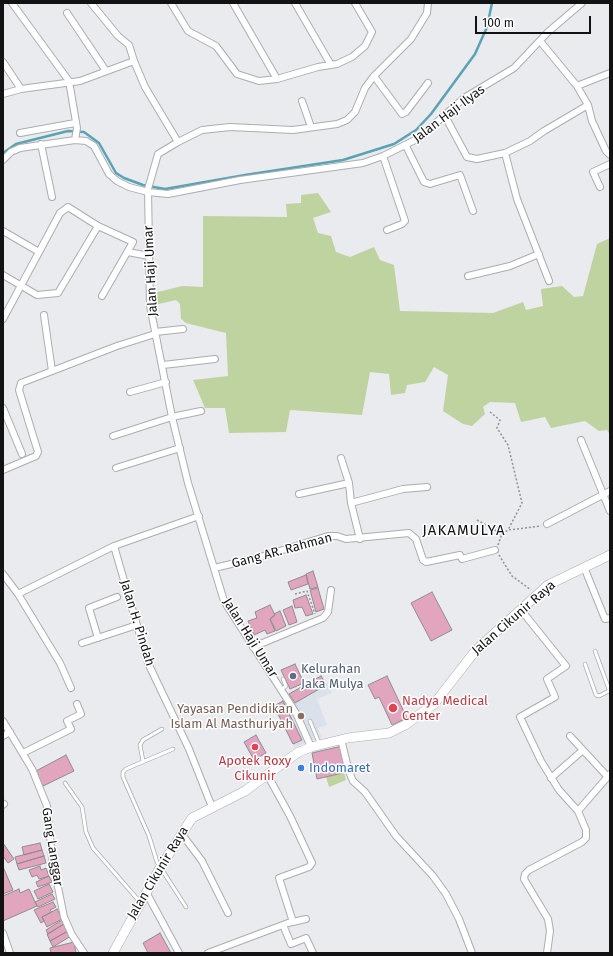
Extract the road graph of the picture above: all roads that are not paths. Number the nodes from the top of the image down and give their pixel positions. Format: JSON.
{"nodes":[{"id":1,"x":12,"y":3,"type":"edge"},
{"id":2,"x":91,"y":3,"type":"edge"},
{"id":3,"x":171,"y":3,"type":"edge"},
{"id":4,"x":233,"y":3,"type":"edge"},
{"id":5,"x":295,"y":3,"type":"edge"},
{"id":6,"x":355,"y":3,"type":"edge"},
{"id":7,"x":428,"y":3,"type":"edge"},
{"id":8,"x":582,"y":3,"type":"edge"},
{"id":9,"x":68,"y":13,"type":"dead end"},
{"id":10,"x":540,"y":41,"type":"junction"},
{"id":11,"x":134,"y":61,"type":"junction"},
{"id":12,"x":3,"y":62,"type":"edge"},
{"id":13,"x":331,"y":65,"type":"junction"},
{"id":14,"x":106,"y":71,"type":"junction"},
{"id":15,"x":610,"y":73,"type":"edge"},
{"id":16,"x":374,"y":76,"type":"junction"},
{"id":17,"x":277,"y":79,"type":"junction"},
{"id":18,"x":69,"y":81,"type":"junction"},
{"id":19,"x":428,"y":83,"type":"dead end"},
{"id":20,"x":577,"y":86,"type":"junction"},
{"id":21,"x":21,"y":89,"type":"junction"},
{"id":22,"x":3,"y":94,"type":"edge"},
{"id":23,"x":302,"y":101,"type":"dead end"},
{"id":24,"x":588,"y":105,"type":"junction"},
{"id":25,"x":445,"y":116,"type":"junction"},
{"id":26,"x":76,"y":126,"type":"junction"},
{"id":27,"x":311,"y":127,"type":"junction"},
{"id":28,"x":20,"y":133,"type":"dead end"},
{"id":29,"x":75,"y":138,"type":"junction"},
{"id":30,"x":178,"y":142,"type":"junction"},
{"id":31,"x":41,"y":144,"type":"junction"},
{"id":32,"x":406,"y":146,"type":"junction"},
{"id":33,"x":505,"y":153,"type":"junction"},
{"id":34,"x":383,"y":156,"type":"junction"},
{"id":35,"x":610,"y":156,"type":"edge"},
{"id":36,"x":3,"y":160,"type":"edge"},
{"id":37,"x":610,"y":164,"type":"edge"},
{"id":38,"x":600,"y":187,"type":"dead end"},
{"id":39,"x":148,"y":188,"type":"junction"},
{"id":40,"x":52,"y":197,"type":"dead end"},
{"id":41,"x":473,"y":211,"type":"dead end"},
{"id":42,"x":98,"y":226,"type":"junction"},
{"id":43,"x":387,"y":230,"type":"dead end"},
{"id":44,"x":3,"y":231,"type":"edge"},
{"id":45,"x":39,"y":252,"type":"junction"},
{"id":46,"x":128,"y":252,"type":"junction"},
{"id":47,"x":539,"y":254,"type":"junction"},
{"id":48,"x":149,"y":256,"type":"junction"},
{"id":49,"x":3,"y":275,"type":"edge"},
{"id":50,"x":468,"y":276,"type":"dead end"},
{"id":51,"x":549,"y":281,"type":"dead end"},
{"id":52,"x":22,"y":286,"type":"junction"},
{"id":53,"x":102,"y":296,"type":"dead end"},
{"id":54,"x":44,"y":315,"type":"dead end"},
{"id":55,"x":3,"y":319,"type":"edge"},
{"id":56,"x":183,"y":329,"type":"dead end"},
{"id":57,"x":155,"y":333,"type":"junction"},
{"id":58,"x":215,"y":359,"type":"dead end"},
{"id":59,"x":163,"y":365,"type":"junction"},
{"id":60,"x":52,"y":371,"type":"junction"},
{"id":61,"x":166,"y":382,"type":"junction"},
{"id":62,"x":130,"y":392,"type":"dead end"},
{"id":63,"x":3,"y":408,"type":"edge"},
{"id":64,"x":201,"y":411,"type":"dead end"},
{"id":65,"x":172,"y":417,"type":"junction"},
{"id":66,"x":113,"y":436,"type":"dead end"},
{"id":67,"x":581,"y":440,"type":"dead end"},
{"id":68,"x":180,"y":448,"type":"junction"},
{"id":69,"x":22,"y":454,"type":"dead end"},
{"id":70,"x":341,"y":458,"type":"dead end"},
{"id":71,"x":116,"y":468,"type":"dead end"},
{"id":72,"x":3,"y":470,"type":"edge"},
{"id":73,"x":349,"y":483,"type":"junction"},
{"id":74,"x":427,"y":487,"type":"dead end"},
{"id":75,"x":610,"y":491,"type":"edge"},
{"id":76,"x":299,"y":494,"type":"dead end"},
{"id":77,"x":603,"y":494,"type":"junction"},
{"id":78,"x":352,"y":503,"type":"junction"},
{"id":79,"x":610,"y":511,"type":"edge"},
{"id":80,"x":199,"y":516,"type":"junction"},
{"id":81,"x":547,"y":524,"type":"road end"},
{"id":82,"x":360,"y":539,"type":"junction"},
{"id":83,"x":114,"y":546,"type":"junction"},
{"id":84,"x":495,"y":550,"type":"road end"},
{"id":85,"x":610,"y":555,"type":"edge"},
{"id":86,"x":584,"y":567,"type":"junction"},
{"id":87,"x":214,"y":568,"type":"junction"},
{"id":88,"x":3,"y":574,"type":"edge"},
{"id":89,"x":331,"y":590,"type":"dead end"},
{"id":90,"x":18,"y":594,"type":"junction"},
{"id":91,"x":117,"y":597,"type":"dead end"},
{"id":92,"x":521,"y":610,"type":"junction"},
{"id":93,"x":610,"y":618,"type":"edge"},
{"id":94,"x":137,"y":625,"type":"junction"},
{"id":95,"x":98,"y":638,"type":"junction"},
{"id":96,"x":82,"y":644,"type":"dead end"},
{"id":97,"x":253,"y":647,"type":"junction"},
{"id":98,"x":595,"y":651,"type":"dead end"},
{"id":99,"x":585,"y":664,"type":"dead end"},
{"id":100,"x":283,"y":679,"type":"dead end"},
{"id":101,"x":71,"y":688,"type":"dead end"},
{"id":102,"x":282,"y":689,"type":"junction"},
{"id":103,"x":610,"y":692,"type":"edge"},
{"id":104,"x":77,"y":704,"type":"dead end"},
{"id":105,"x":3,"y":721,"type":"edge"},
{"id":106,"x":310,"y":721,"type":"dead end"},
{"id":107,"x":162,"y":730,"type":"dead end"},
{"id":108,"x":10,"y":732,"type":"junction"},
{"id":109,"x":3,"y":736,"type":"edge"},
{"id":110,"x":570,"y":736,"type":"dead end"},
{"id":111,"x":341,"y":739,"type":"junction"},
{"id":112,"x":315,"y":746,"type":"junction"},
{"id":113,"x":174,"y":749,"type":"dead end"},
{"id":114,"x":584,"y":750,"type":"junction"},
{"id":115,"x":23,"y":753,"type":"junction"},
{"id":116,"x":143,"y":760,"type":"junction"},
{"id":117,"x":609,"y":775,"type":"edge"},
{"id":118,"x":268,"y":776,"type":"junction"},
{"id":119,"x":551,"y":778,"type":"junction"},
{"id":120,"x":65,"y":783,"type":"dead end"},
{"id":121,"x":212,"y":807,"type":"junction"},
{"id":122,"x":578,"y":811,"type":"junction"},
{"id":123,"x":181,"y":833,"type":"junction"},
{"id":124,"x":160,"y":868,"type":"junction"},
{"id":125,"x":146,"y":892,"type":"junction"},
{"id":126,"x":140,"y":902,"type":"junction"},
{"id":127,"x":186,"y":907,"type":"dead end"},
{"id":128,"x":228,"y":913,"type":"dead end"},
{"id":129,"x":306,"y":919,"type":"dead end"},
{"id":130,"x":293,"y":922,"type":"junction"},
{"id":131,"x":283,"y":925,"type":"junction"},
{"id":132,"x":3,"y":933,"type":"edge"},
{"id":133,"x":10,"y":953,"type":"edge"},
{"id":134,"x":84,"y":953,"type":"edge"},
{"id":135,"x":113,"y":953,"type":"edge"},
{"id":136,"x":179,"y":953,"type":"edge"},
{"id":137,"x":208,"y":953,"type":"edge"},
{"id":138,"x":313,"y":953,"type":"edge"},
{"id":139,"x":472,"y":953,"type":"edge"},
{"id":140,"x":547,"y":953,"type":"edge"}],
"edges":[{"from":1,"to":18,"type":"street"},
{"from":2,"to":11,"type":"street"},
{"from":3,"to":17,"type":"street"},
{"from":4,"to":17,"type":"street"},
{"from":5,"to":13,"type":"street"},
{"from":6,"to":13,"type":"street"},
{"from":7,"to":16,"type":"street","name":"Jalan Haji Umar"},
{"from":8,"to":10,"type":"street","name":"Jalan Haji Ilyas"},
{"from":9,"to":14,"type":"street"},
{"from":10,"to":20,"type":"street"},
{"from":10,"to":25,"type":"street","name":"Jalan Haji Ilyas"},
{"from":11,"to":14,"type":"street"},
{"from":11,"to":30,"type":"street"},
{"from":12,"to":21,"type":"street"},
{"from":13,"to":17,"type":"street"},
{"from":14,"to":18,"type":"street"},
{"from":15,"to":20,"type":"street"},
{"from":16,"to":19,"type":"street"},
{"from":16,"to":27,"type":"street","name":"Jalan Haji Umar"},
{"from":18,"to":21,"type":"street"},
{"from":18,"to":26,"type":"street"},
{"from":20,"to":24,"type":"street"},
{"from":21,"to":22,"type":"street"},
{"from":23,"to":27,"type":"street"},
{"from":24,"to":33,"type":"street"},
{"from":24,"to":35,"type":"street"},
{"from":25,"to":32,"type":"street","name":"Jalan Haji Ilyas"},
{"from":25,"to":33,"type":"street"},
{"from":26,"to":28,"type":"street"},
{"from":26,"to":29,"type":"street"},
{"from":27,"to":30,"type":"street","name":"Jalan Haji Umar"},
{"from":29,"to":31,"type":"street"},
{"from":29,"to":39,"type":"street","name":"Jalan Haji Ilyas"},
{"from":30,"to":39,"type":"street","name":"Jalan Haji Umar"},
{"from":31,"to":36,"type":"street"},
{"from":31,"to":40,"type":"street"},
{"from":32,"to":34,"type":"street","name":"Jalan Haji Ilyas"},
{"from":32,"to":41,"type":"street"},
{"from":33,"to":47,"type":"street"},
{"from":34,"to":39,"type":"street","name":"Jalan Haji Ilyas"},
{"from":34,"to":43,"type":"street"},
{"from":37,"to":38,"type":"street"},
{"from":39,"to":48,"type":"street","name":"Jalan Haji Umar"},
{"from":42,"to":45,"type":"street"},
{"from":42,"to":46,"type":"street"},
{"from":42,"to":52,"type":"street"},
{"from":44,"to":45,"type":"street"},
{"from":45,"to":52,"type":"street"},
{"from":46,"to":48,"type":"street"},
{"from":46,"to":53,"type":"street"},
{"from":47,"to":50,"type":"street"},
{"from":47,"to":51,"type":"street"},
{"from":48,"to":57,"type":"street","name":"Jalan Haji Umar"},
{"from":49,"to":52,"type":"street"},
{"from":52,"to":55,"type":"street"},
{"from":54,"to":60,"type":"street"},
{"from":56,"to":57,"type":"street"},
{"from":57,"to":59,"type":"street","name":"Jalan Haji Umar"},
{"from":57,"to":60,"type":"street"},
{"from":58,"to":59,"type":"street"},
{"from":59,"to":61,"type":"street","name":"Jalan Haji Umar"},
{"from":60,"to":72,"type":"street"},
{"from":61,"to":62,"type":"street"},
{"from":61,"to":65,"type":"street","name":"Jalan Haji Umar"},
{"from":63,"to":69,"type":"street"},
{"from":64,"to":65,"type":"street"},
{"from":65,"to":66,"type":"street"},
{"from":65,"to":68,"type":"street","name":"Jalan Haji Umar"},
{"from":67,"to":77,"type":"street"},
{"from":68,"to":71,"type":"street"},
{"from":68,"to":80,"type":"street","name":"Jalan Haji Umar"},
{"from":70,"to":73,"type":"street"},
{"from":73,"to":76,"type":"street"},
{"from":73,"to":78,"type":"street"},
{"from":74,"to":78,"type":"street"},
{"from":75,"to":77,"type":"street"},
{"from":77,"to":79,"type":"street"},
{"from":77,"to":81,"type":"street"},
{"from":78,"to":82,"type":"street"},
{"from":80,"to":83,"type":"street"},
{"from":80,"to":87,"type":"street","name":"Jalan Haji Umar"},
{"from":82,"to":84,"type":"street","name":"Gang AR. Rahman"},
{"from":82,"to":87,"type":"street","name":"Gang AR. Rahman"},
{"from":83,"to":90,"type":"street"},
{"from":83,"to":94,"type":"street","name":"Jalan H. Pindah"},
{"from":85,"to":86,"type":"street","name":"Jalan Cikunir Raya"},
{"from":86,"to":92,"type":"street","name":"Jalan Cikunir Raya"},
{"from":86,"to":93,"type":"street"},
{"from":87,"to":97,"type":"street","name":"Jalan Haji Umar"},
{"from":88,"to":90,"type":"street"},
{"from":89,"to":97,"type":"street"},
{"from":90,"to":101,"type":"street"},
{"from":91,"to":95,"type":"street"},
{"from":92,"to":111,"type":"street","name":"Jalan Cikunir Raya"},
{"from":92,"to":119,"type":"street"},
{"from":94,"to":95,"type":"street"},
{"from":94,"to":121,"type":"street","name":"Jalan H. Pindah"},
{"from":95,"to":96,"type":"street"},
{"from":97,"to":102,"type":"street","name":"Jalan Haji Umar"},
{"from":98,"to":103,"type":"lane"},
{"from":99,"to":103,"type":"lane"},
{"from":100,"to":102,"type":"lane"},
{"from":102,"to":112,"type":"street","name":"Jalan Haji Umar"},
{"from":104,"to":115,"type":"street"},
{"from":105,"to":108,"type":"street","name":"Gang Langgar"},
{"from":106,"to":112,"type":"lane"},
{"from":107,"to":116,"type":"lane"},
{"from":108,"to":109,"type":"street"},
{"from":108,"to":115,"type":"street","name":"Gang Langgar"},
{"from":110,"to":114,"type":"street"},
{"from":111,"to":112,"type":"street","name":"Jalan Cikunir Raya"},
{"from":111,"to":139,"type":"street"},
{"from":112,"to":118,"type":"street","name":"Jalan Cikunir Raya"},
{"from":113,"to":116,"type":"lane"},
{"from":114,"to":117,"type":"street"},
{"from":114,"to":119,"type":"street"},
{"from":115,"to":134,"type":"street","name":"Gang Langgar"},
{"from":116,"to":124,"type":"lane"},
{"from":117,"to":122,"type":"street"},
{"from":118,"to":121,"type":"street","name":"Jalan Cikunir Raya"},
{"from":118,"to":130,"type":"street"},
{"from":119,"to":122,"type":"street"},
{"from":120,"to":126,"type":"lane"},
{"from":121,"to":123,"type":"street","name":"Jalan Cikunir Raya"},
{"from":122,"to":140,"type":"street"},
{"from":123,"to":124,"type":"street","name":"Jalan Cikunir Raya"},
{"from":123,"to":128,"type":"street"},
{"from":124,"to":125,"type":"street","name":"Jalan Cikunir Raya"},
{"from":124,"to":127,"type":"lane"},
{"from":125,"to":126,"type":"street","name":"Jalan Cikunir Raya"},
{"from":125,"to":136,"type":"street"},
{"from":126,"to":135,"type":"street","name":"Jalan Cikunir Raya"},
{"from":129,"to":130,"type":"street"},
{"from":130,"to":131,"type":"street"},
{"from":131,"to":137,"type":"street"},
{"from":131,"to":138,"type":"street"},
{"from":132,"to":133,"type":"street"}]}
